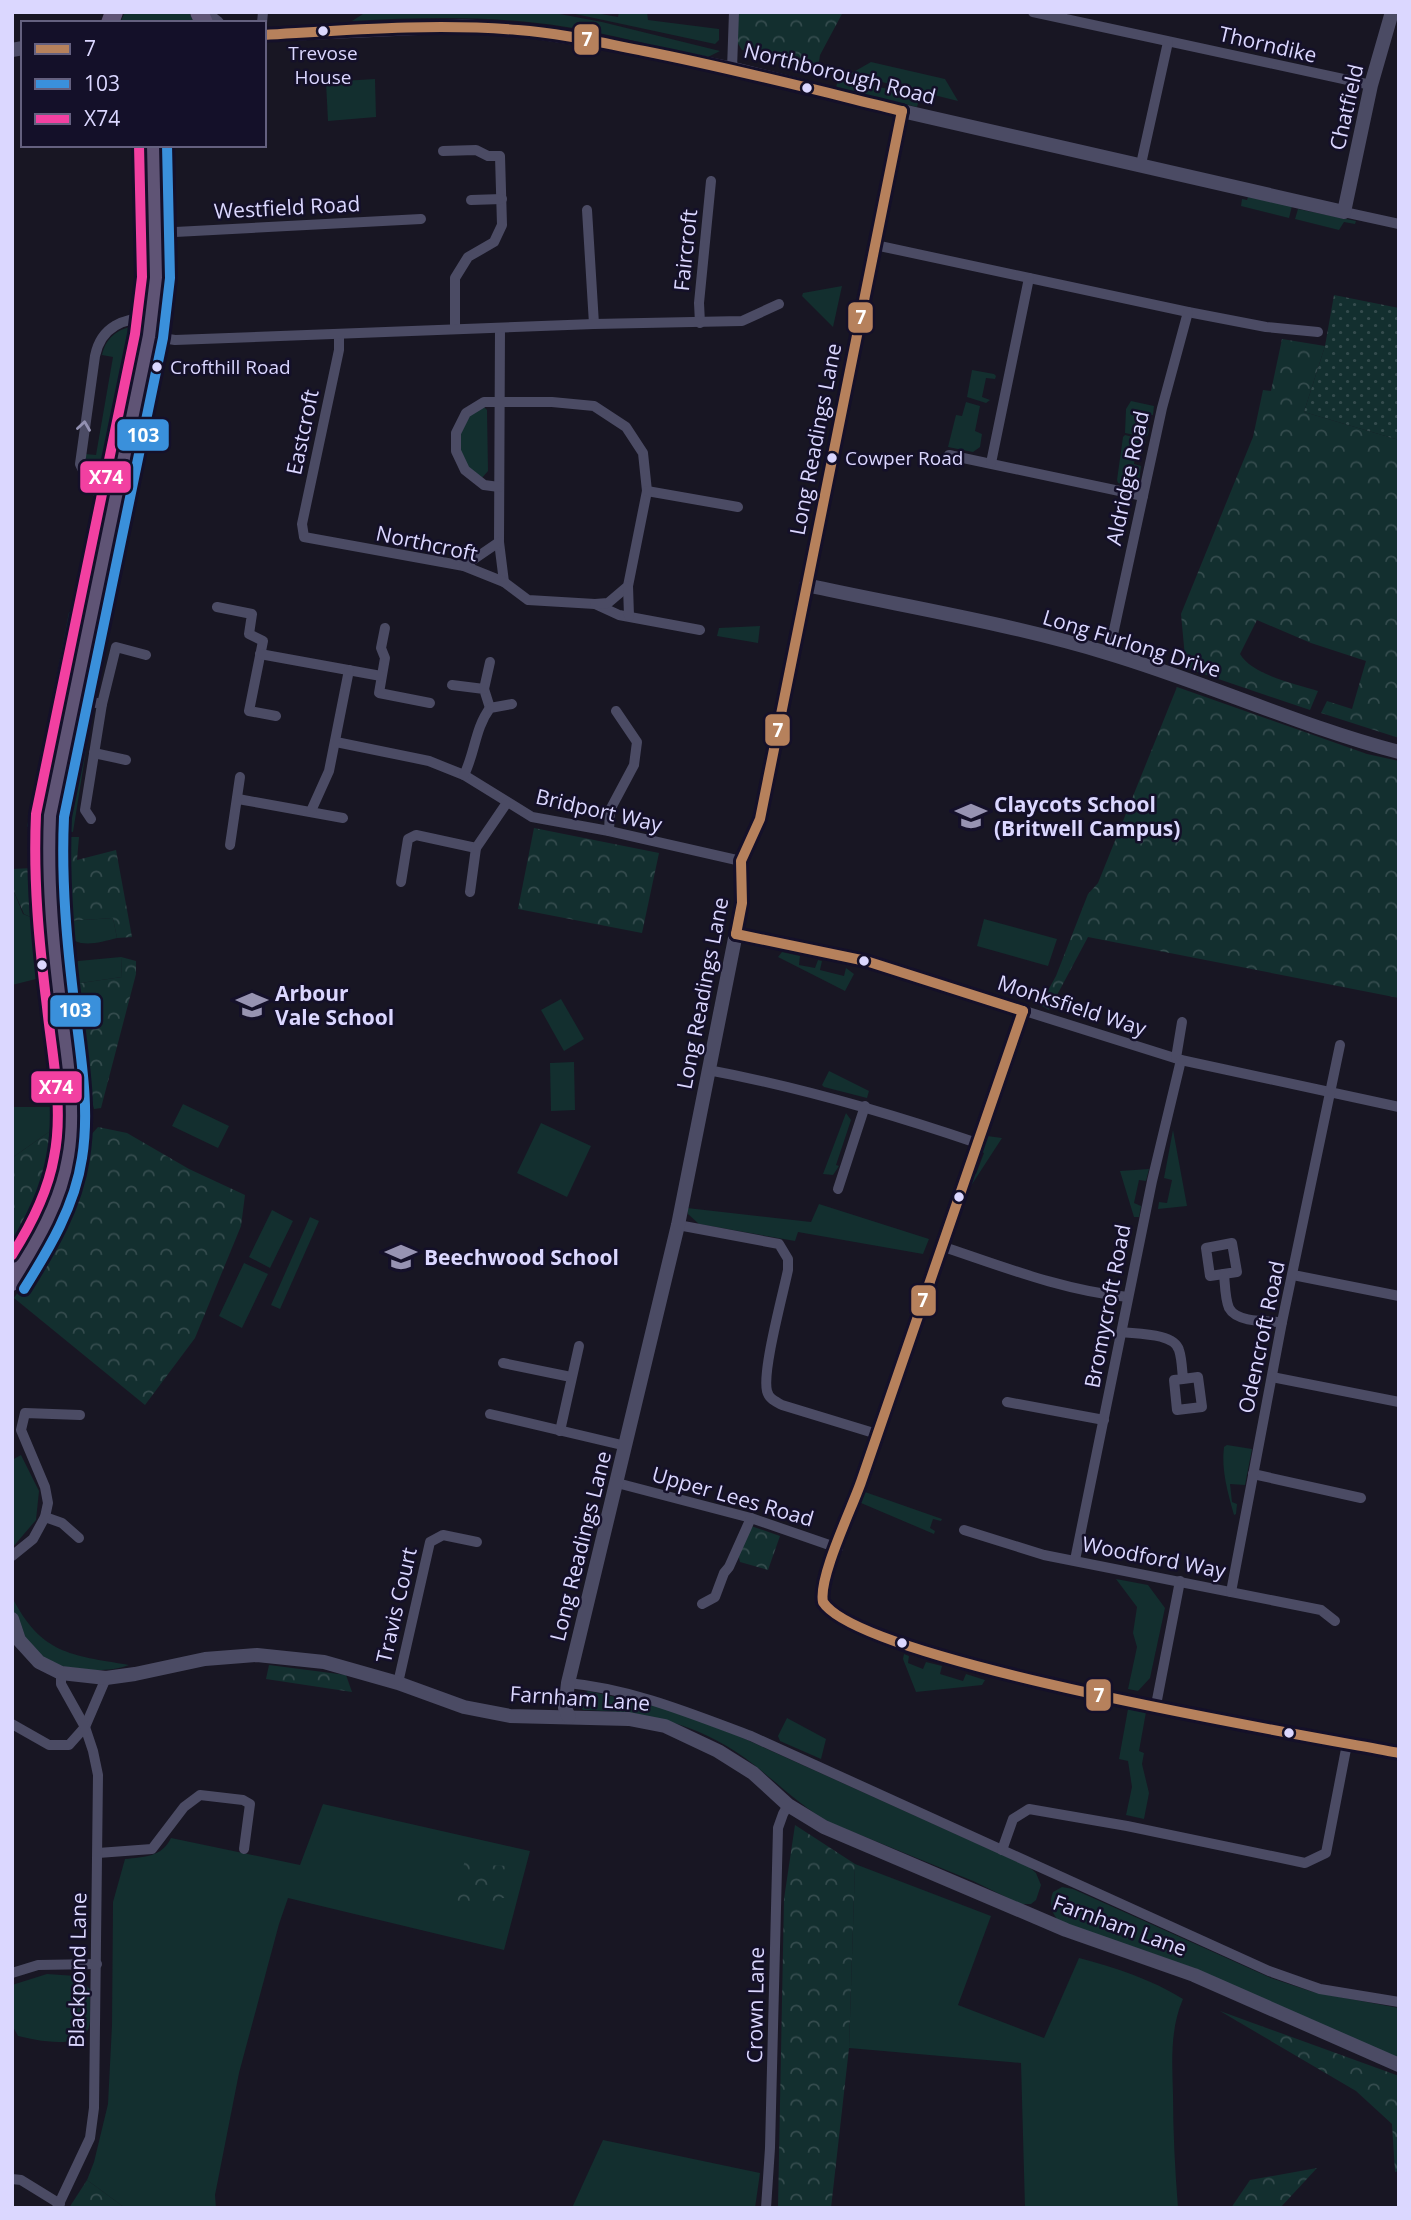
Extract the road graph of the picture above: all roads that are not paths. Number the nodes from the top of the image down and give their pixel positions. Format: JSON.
{"nodes":[{"id":1,"x":734,"y":12,"type":"edge"},
{"id":2,"x":1033,"y":12,"type":"edge"},
{"id":3,"x":1392,"y":12,"type":"edge"},
{"id":4,"x":266,"y":35,"type":"edge"},
{"id":5,"x":1168,"y":42,"type":"junction"},
{"id":6,"x":732,"y":69,"type":"junction"},
{"id":7,"x":1371,"y":85,"type":"junction"},
{"id":8,"x":902,"y":111,"type":"junction"},
{"id":9,"x":153,"y":147,"type":"edge"},
{"id":10,"x":443,"y":151,"type":"dead end"},
{"id":11,"x":1141,"y":164,"type":"junction"},
{"id":12,"x":711,"y":181,"type":"dead end"},
{"id":13,"x":502,"y":199,"type":"junction"},
{"id":14,"x":471,"y":200,"type":"dead end"},
{"id":15,"x":587,"y":210,"type":"dead end"},
{"id":16,"x":1344,"y":212,"type":"junction"},
{"id":17,"x":421,"y":219,"type":"dead end"},
{"id":18,"x":1399,"y":224,"type":"edge"},
{"id":19,"x":156,"y":233,"type":"junction"},
{"id":20,"x":876,"y":245,"type":"junction"},
{"id":21,"x":1029,"y":278,"type":"junction"},
{"id":22,"x":779,"y":304,"type":"dead end"},
{"id":23,"x":1188,"y":312,"type":"junction"},
{"id":24,"x":152,"y":317,"type":"junction"},
{"id":25,"x":700,"y":323,"type":"junction"},
{"id":26,"x":594,"y":324,"type":"junction"},
{"id":27,"x":500,"y":328,"type":"junction"},
{"id":28,"x":455,"y":329,"type":"junction"},
{"id":29,"x":1318,"y":332,"type":"dead end"},
{"id":30,"x":339,"y":334,"type":"junction"},
{"id":31,"x":149,"y":336,"type":"junction"},
{"id":32,"x":499,"y":402,"type":"junction"},
{"id":33,"x":949,"y":456,"type":"dead end"},
{"id":34,"x":991,"y":463,"type":"junction"},
{"id":35,"x":499,"y":487,"type":"junction"},
{"id":36,"x":647,"y":491,"type":"junction"},
{"id":37,"x":1143,"y":496,"type":"junction"},
{"id":38,"x":116,"y":502,"type":"junction"},
{"id":39,"x":738,"y":507,"type":"dead end"},
{"id":40,"x":304,"y":537,"type":"joint"},
{"id":41,"x":499,"y":542,"type":"junction"},
{"id":42,"x":464,"y":566,"type":"junction"},
{"id":43,"x":504,"y":582,"type":"junction"},
{"id":44,"x":806,"y":585,"type":"junction"},
{"id":45,"x":628,"y":586,"type":"junction"},
{"id":46,"x":595,"y":604,"type":"junction"},
{"id":47,"x":217,"y":607,"type":"dead end"},
{"id":48,"x":629,"y":617,"type":"junction"},
{"id":49,"x":385,"y":628,"type":"dead end"},
{"id":50,"x":700,"y":630,"type":"dead end"},
{"id":51,"x":1109,"y":653,"type":"junction"},
{"id":52,"x":260,"y":654,"type":"junction"},
{"id":53,"x":146,"y":655,"type":"dead end"},
{"id":54,"x":490,"y":662,"type":"dead end"},
{"id":55,"x":349,"y":670,"type":"junction"},
{"id":56,"x":381,"y":676,"type":"junction"},
{"id":57,"x":452,"y":685,"type":"dead end"},
{"id":58,"x":484,"y":689,"type":"junction"},
{"id":59,"x":76,"y":699,"type":"junction"},
{"id":60,"x":430,"y":703,"type":"dead end"},
{"id":61,"x":102,"y":704,"type":"junction"},
{"id":62,"x":512,"y":704,"type":"dead end"},
{"id":63,"x":490,"y":708,"type":"junction"},
{"id":64,"x":616,"y":711,"type":"dead end"},
{"id":65,"x":276,"y":716,"type":"dead end"},
{"id":66,"x":336,"y":742,"type":"junction"},
{"id":67,"x":94,"y":752,"type":"junction"},
{"id":68,"x":1399,"y":752,"type":"edge"},
{"id":69,"x":126,"y":760,"type":"dead end"},
{"id":70,"x":464,"y":775,"type":"junction"},
{"id":71,"x":240,"y":777,"type":"dead end"},
{"id":72,"x":238,"y":799,"type":"junction"},
{"id":73,"x":506,"y":804,"type":"junction"},
{"id":74,"x":311,"y":811,"type":"junction"},
{"id":75,"x":343,"y":818,"type":"dead end"},
{"id":76,"x":91,"y":819,"type":"dead end"},
{"id":77,"x":609,"y":831,"type":"junction"},
{"id":78,"x":230,"y":845,"type":"dead end"},
{"id":79,"x":476,"y":848,"type":"junction"},
{"id":80,"x":741,"y":861,"type":"junction"},
{"id":81,"x":401,"y":881,"type":"dead end"},
{"id":82,"x":470,"y":892,"type":"dead end"},
{"id":83,"x":736,"y":934,"type":"junction"},
{"id":84,"x":1023,"y":1011,"type":"junction"},
{"id":85,"x":1182,"y":1022,"type":"dead end"},
{"id":86,"x":1340,"y":1045,"type":"dead end"},
{"id":87,"x":1178,"y":1059,"type":"junction"},
{"id":88,"x":708,"y":1070,"type":"junction"},
{"id":89,"x":1330,"y":1091,"type":"junction"},
{"id":90,"x":865,"y":1106,"type":"junction"},
{"id":91,"x":1399,"y":1107,"type":"edge"},
{"id":92,"x":977,"y":1143,"type":"junction"},
{"id":93,"x":838,"y":1189,"type":"dead end"},
{"id":94,"x":678,"y":1224,"type":"junction"},
{"id":95,"x":941,"y":1246,"type":"junction"},
{"id":96,"x":1224,"y":1274,"type":"dead end"},
{"id":97,"x":1293,"y":1275,"type":"junction"},
{"id":98,"x":12,"y":1282,"type":"edge"},
{"id":99,"x":1399,"y":1296,"type":"edge"},
{"id":100,"x":1128,"y":1297,"type":"junction"},
{"id":101,"x":1282,"y":1322,"type":"junction"},
{"id":102,"x":1122,"y":1332,"type":"junction"},
{"id":103,"x":579,"y":1346,"type":"dead end"},
{"id":104,"x":503,"y":1363,"type":"dead end"},
{"id":105,"x":571,"y":1377,"type":"junction"},
{"id":106,"x":1272,"y":1377,"type":"junction"},
{"id":107,"x":1183,"y":1379,"type":"dead end"},
{"id":108,"x":1007,"y":1402,"type":"dead end"},
{"id":109,"x":1399,"y":1402,"type":"edge"},
{"id":110,"x":491,"y":1414,"type":"dead end"},
{"id":111,"x":80,"y":1415,"type":"dead end"},
{"id":112,"x":1104,"y":1420,"type":"junction"},
{"id":113,"x":560,"y":1431,"type":"junction"},
{"id":114,"x":877,"y":1434,"type":"junction"},
{"id":115,"x":626,"y":1446,"type":"junction"},
{"id":116,"x":1253,"y":1474,"type":"junction"},
{"id":117,"x":617,"y":1483,"type":"junction"},
{"id":118,"x":1361,"y":1498,"type":"dead end"},
{"id":119,"x":45,"y":1517,"type":"junction"},
{"id":120,"x":751,"y":1518,"type":"junction"},
{"id":121,"x":964,"y":1530,"type":"dead end"},
{"id":122,"x":79,"y":1538,"type":"dead end"},
{"id":123,"x":477,"y":1542,"type":"dead end"},
{"id":124,"x":838,"y":1548,"type":"junction"},
{"id":125,"x":12,"y":1556,"type":"edge"},
{"id":126,"x":1075,"y":1560,"type":"junction"},
{"id":127,"x":1180,"y":1581,"type":"junction"},
{"id":128,"x":1231,"y":1592,"type":"junction"},
{"id":129,"x":702,"y":1604,"type":"dead end"},
{"id":130,"x":12,"y":1619,"type":"edge"},
{"id":131,"x":1335,"y":1621,"type":"dead end"},
{"id":132,"x":61,"y":1673,"type":"junction"},
{"id":133,"x":106,"y":1678,"type":"junction"},
{"id":134,"x":398,"y":1683,"type":"junction"},
{"id":135,"x":568,"y":1683,"type":"junction"},
{"id":136,"x":1156,"y":1705,"type":"junction"},
{"id":137,"x":569,"y":1717,"type":"junction"},
{"id":138,"x":12,"y":1724,"type":"edge"},
{"id":139,"x":85,"y":1727,"type":"junction"},
{"id":140,"x":1347,"y":1744,"type":"junction"},
{"id":141,"x":1399,"y":1753,"type":"edge"},
{"id":142,"x":788,"y":1805,"type":"junction"},
{"id":143,"x":244,"y":1849,"type":"dead end"},
{"id":144,"x":1002,"y":1850,"type":"junction"},
{"id":145,"x":98,"y":1853,"type":"junction"},
{"id":146,"x":97,"y":1964,"type":"junction"},
{"id":147,"x":12,"y":1973,"type":"edge"},
{"id":148,"x":1399,"y":2002,"type":"edge"},
{"id":149,"x":1399,"y":2065,"type":"edge"},
{"id":150,"x":12,"y":2179,"type":"edge"},
{"id":151,"x":59,"y":2206,"type":"edge"},
{"id":152,"x":766,"y":2208,"type":"edge"}],
"edges":[{"from":1,"to":6,"type":"street"},
{"from":2,"to":5,"type":"street","name":"Thorndike"},
{"from":3,"to":7,"type":"street","name":"Chatfield"},
{"from":4,"to":6,"type":"street","name":"Northborough Road"},
{"from":5,"to":7,"type":"street","name":"Thorndike"},
{"from":5,"to":11,"type":"street"},
{"from":6,"to":8,"type":"street","name":"Northborough Road"},
{"from":7,"to":16,"type":"street","name":"Chatfield"},
{"from":8,"to":11,"type":"street","name":"Northborough Road"},
{"from":8,"to":20,"type":"street","name":"Long Readings Lane"},
{"from":9,"to":19,"type":"main road"},
{"from":10,"to":13,"type":"street"},
{"from":11,"to":16,"type":"street","name":"Northborough Road"},
{"from":12,"to":25,"type":"street","name":"Faircroft"},
{"from":13,"to":14,"type":"street"},
{"from":13,"to":28,"type":"street"},
{"from":15,"to":26,"type":"street"},
{"from":16,"to":18,"type":"street","name":"Northborough Road"},
{"from":17,"to":19,"type":"street","name":"Westfield Road"},
{"from":19,"to":24,"type":"main road"},
{"from":20,"to":21,"type":"street"},
{"from":20,"to":44,"type":"street","name":"Long Readings Lane"},
{"from":21,"to":23,"type":"street"},
{"from":21,"to":34,"type":"street"},
{"from":22,"to":25,"type":"street"},
{"from":23,"to":29,"type":"street"},
{"from":23,"to":37,"type":"street","name":"Aldridge Road"},
{"from":24,"to":31,"type":"main road"},
{"from":38,"to":24,"type":"street","one_way":true},
{"from":25,"to":26,"type":"street"},
{"from":26,"to":27,"type":"street"},
{"from":27,"to":28,"type":"street"},
{"from":27,"to":32,"type":"street"},
{"from":28,"to":30,"type":"street"},
{"from":30,"to":31,"type":"street"},
{"from":30,"to":40,"type":"street","name":"Eastcroft"},
{"from":31,"to":38,"type":"main road"},
{"from":32,"to":35,"type":"street"},
{"from":32,"to":35,"type":"street"},
{"from":32,"to":36,"type":"street"},
{"from":33,"to":34,"type":"street"},
{"from":34,"to":37,"type":"street"},
{"from":35,"to":41,"type":"street"},
{"from":36,"to":39,"type":"street"},
{"from":36,"to":45,"type":"street"},
{"from":37,"to":51,"type":"street","name":"Aldridge Road"},
{"from":38,"to":59,"type":"main road"},
{"from":40,"to":42,"type":"street","name":"Northcroft"},
{"from":41,"to":42,"type":"street"},
{"from":41,"to":43,"type":"street"},
{"from":42,"to":43,"type":"street","name":"Northcroft"},
{"from":43,"to":46,"type":"street","name":"Northcroft"},
{"from":44,"to":51,"type":"street","name":"Long Furlong Drive"},
{"from":44,"to":80,"type":"street","name":"Long Readings Lane"},
{"from":45,"to":46,"type":"street"},
{"from":45,"to":48,"type":"street"},
{"from":46,"to":48,"type":"street","name":"Northcroft"},
{"from":47,"to":52,"type":"street"},
{"from":48,"to":50,"type":"street","name":"Northcroft"},
{"from":49,"to":56,"type":"street"},
{"from":51,"to":68,"type":"street","name":"Long Furlong Drive"},
{"from":52,"to":55,"type":"street"},
{"from":52,"to":65,"type":"street"},
{"from":53,"to":61,"type":"street"},
{"from":54,"to":58,"type":"street"},
{"from":55,"to":56,"type":"street"},
{"from":55,"to":66,"type":"street"},
{"from":56,"to":60,"type":"street"},
{"from":57,"to":58,"type":"street"},
{"from":58,"to":63,"type":"street"},
{"from":59,"to":61,"type":"street"},
{"from":59,"to":98,"type":"main road"},
{"from":61,"to":67,"type":"street"},
{"from":62,"to":63,"type":"street"},
{"from":63,"to":70,"type":"street"},
{"from":64,"to":77,"type":"street"},
{"from":66,"to":70,"type":"street","name":"Bridport Way"},
{"from":66,"to":74,"type":"street"},
{"from":67,"to":69,"type":"street"},
{"from":67,"to":76,"type":"street"},
{"from":70,"to":73,"type":"street","name":"Bridport Way"},
{"from":71,"to":72,"type":"street"},
{"from":72,"to":74,"type":"street"},
{"from":72,"to":78,"type":"street"},
{"from":73,"to":77,"type":"street","name":"Bridport Way"},
{"from":73,"to":79,"type":"street"},
{"from":74,"to":75,"type":"street"},
{"from":77,"to":80,"type":"street","name":"Bridport Way"},
{"from":79,"to":81,"type":"street"},
{"from":79,"to":82,"type":"street"},
{"from":80,"to":83,"type":"street","name":"Long Readings Lane"},
{"from":83,"to":84,"type":"street","name":"Monksfield Way"},
{"from":83,"to":88,"type":"street","name":"Long Readings Lane"},
{"from":84,"to":87,"type":"street","name":"Monksfield Way"},
{"from":84,"to":92,"type":"street"},
{"from":85,"to":87,"type":"street","name":"Bromycroft Road"},
{"from":86,"to":89,"type":"street","name":"Odencroft Road"},
{"from":87,"to":89,"type":"street","name":"Monksfield Way"},
{"from":87,"to":100,"type":"street","name":"Bromycroft Road"},
{"from":88,"to":90,"type":"street"},
{"from":88,"to":94,"type":"street","name":"Long Readings Lane"},
{"from":89,"to":91,"type":"street","name":"Monksfield Way"},
{"from":89,"to":97,"type":"street","name":"Odencroft Road"},
{"from":90,"to":92,"type":"street"},
{"from":90,"to":93,"type":"street"},
{"from":92,"to":95,"type":"street"},
{"from":94,"to":114,"type":"street"},
{"from":94,"to":115,"type":"street","name":"Long Readings Lane"},
{"from":95,"to":100,"type":"street"},
{"from":95,"to":114,"type":"street"},
{"from":96,"to":101,"type":"street"},
{"from":97,"to":99,"type":"street"},
{"from":97,"to":101,"type":"street","name":"Odencroft Road"},
{"from":100,"to":102,"type":"street","name":"Bromycroft Road"},
{"from":101,"to":106,"type":"street","name":"Odencroft Road"},
{"from":102,"to":107,"type":"street"},
{"from":102,"to":112,"type":"street","name":"Bromycroft Road"},
{"from":103,"to":105,"type":"street"},
{"from":104,"to":105,"type":"street"},
{"from":105,"to":113,"type":"street"},
{"from":106,"to":109,"type":"street"},
{"from":106,"to":116,"type":"street","name":"Odencroft Road"},
{"from":108,"to":112,"type":"street"},
{"from":110,"to":113,"type":"street"},
{"from":111,"to":119,"type":"street"},
{"from":112,"to":126,"type":"street","name":"Bromycroft Road"},
{"from":113,"to":115,"type":"street"},
{"from":114,"to":124,"type":"street"},
{"from":115,"to":117,"type":"street","name":"Long Readings Lane"},
{"from":116,"to":118,"type":"street"},
{"from":116,"to":128,"type":"street","name":"Odencroft Road"},
{"from":117,"to":120,"type":"street","name":"Upper Lees Road"},
{"from":117,"to":135,"type":"street","name":"Long Readings Lane"},
{"from":119,"to":122,"type":"street"},
{"from":119,"to":125,"type":"street"},
{"from":120,"to":124,"type":"street","name":"Upper Lees Road"},
{"from":120,"to":129,"type":"street"},
{"from":121,"to":126,"type":"street","name":"Woodford Way"},
{"from":123,"to":134,"type":"street","name":"Travis Court"},
{"from":124,"to":136,"type":"street"},
{"from":126,"to":127,"type":"street","name":"Woodford Way"},
{"from":127,"to":128,"type":"street","name":"Woodford Way"},
{"from":127,"to":136,"type":"street"},
{"from":128,"to":131,"type":"street","name":"Woodford Way"},
{"from":130,"to":132,"type":"street","name":"Farnham Lane"},
{"from":132,"to":133,"type":"street","name":"Farnham Lane"},
{"from":132,"to":139,"type":"street","name":"Blackpond Lane"},
{"from":133,"to":134,"type":"street","name":"Farnham Lane"},
{"from":133,"to":139,"type":"street"},
{"from":134,"to":137,"type":"street","name":"Farnham Lane"},
{"from":135,"to":137,"type":"street","name":"Long Readings Lane"},
{"from":135,"to":144,"type":"street"},
{"from":136,"to":140,"type":"street"},
{"from":137,"to":142,"type":"street","name":"Farnham Lane"},
{"from":138,"to":139,"type":"street"},
{"from":139,"to":145,"type":"street","name":"Blackpond Lane"},
{"from":140,"to":141,"type":"street"},
{"from":140,"to":144,"type":"street"},
{"from":142,"to":149,"type":"street","name":"Farnham Lane"},
{"from":142,"to":152,"type":"street","name":"Crown Lane"},
{"from":143,"to":145,"type":"street"},
{"from":144,"to":148,"type":"street"},
{"from":145,"to":146,"type":"street","name":"Blackpond Lane"},
{"from":146,"to":147,"type":"street"},
{"from":146,"to":151,"type":"street","name":"Blackpond Lane"},
{"from":150,"to":151,"type":"street"}]}
